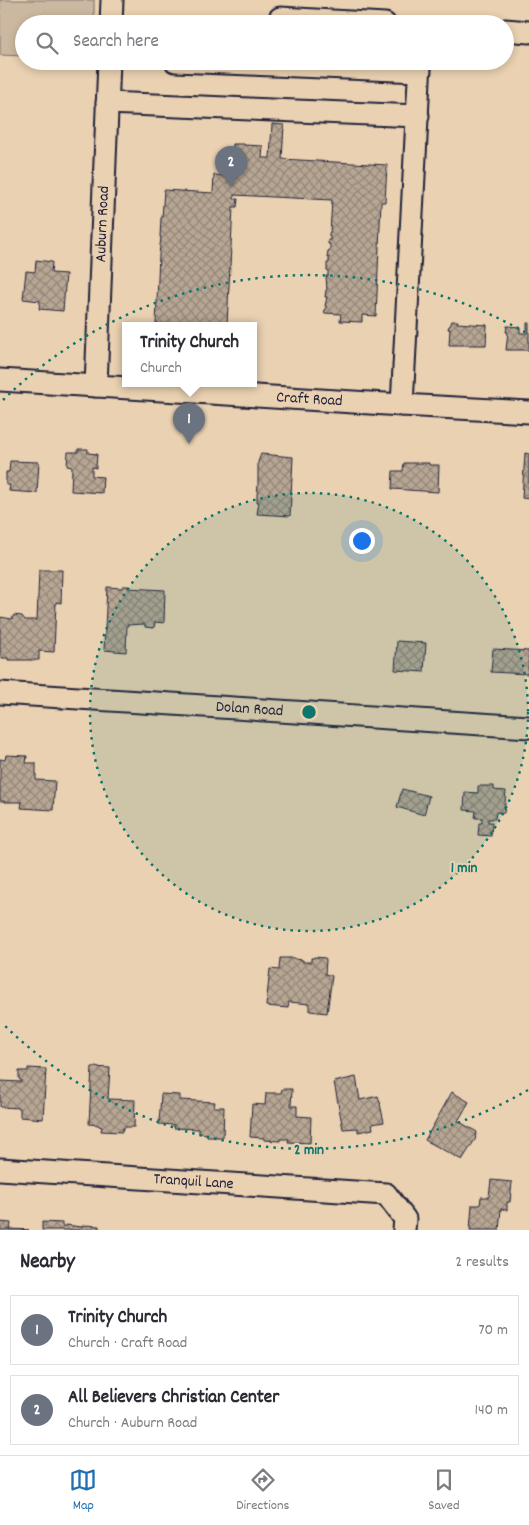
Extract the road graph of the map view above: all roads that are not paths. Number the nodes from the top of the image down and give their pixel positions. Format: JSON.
{"nodes":[{"id":1,"x":112,"y":0,"type":"edge"},
{"id":2,"x":111,"y":15,"type":"edge"},
{"id":3,"x":514,"y":31,"type":"edge"},
{"id":4,"x":529,"y":32,"type":"edge"},
{"id":5,"x":109,"y":70,"type":"edge"},
{"id":6,"x":420,"y":70,"type":"edge"},
{"id":7,"x":108,"y":103,"type":"junction"},
{"id":8,"x":418,"y":116,"type":"junction"},
{"id":9,"x":0,"y":380,"type":"edge"},
{"id":10,"x":96,"y":386,"type":"junction"},
{"id":11,"x":402,"y":405,"type":"junction"},
{"id":12,"x":529,"y":412,"type":"edge"},
{"id":13,"x":0,"y":693,"type":"edge"},
{"id":14,"x":529,"y":727,"type":"edge"},
{"id":15,"x":0,"y":1169,"type":"edge"},
{"id":16,"x":404,"y":1230,"type":"edge"}],
"edges":[{"from":1,"to":2,"type":"street"},
{"from":3,"to":4,"type":"street"},
{"from":5,"to":7,"type":"street","name":"Auburn Road"},
{"from":6,"to":8,"type":"street"},
{"from":7,"to":8,"type":"street"},
{"from":7,"to":10,"type":"street","name":"Auburn Road"},
{"from":8,"to":11,"type":"street"},
{"from":9,"to":10,"type":"street","name":"Craft Road"},
{"from":10,"to":11,"type":"street","name":"Craft Road"},
{"from":11,"to":12,"type":"street","name":"Craft Road"},
{"from":13,"to":14,"type":"street","name":"Dolan Road"},
{"from":15,"to":16,"type":"street","name":"Tranquil Lane"}]}
